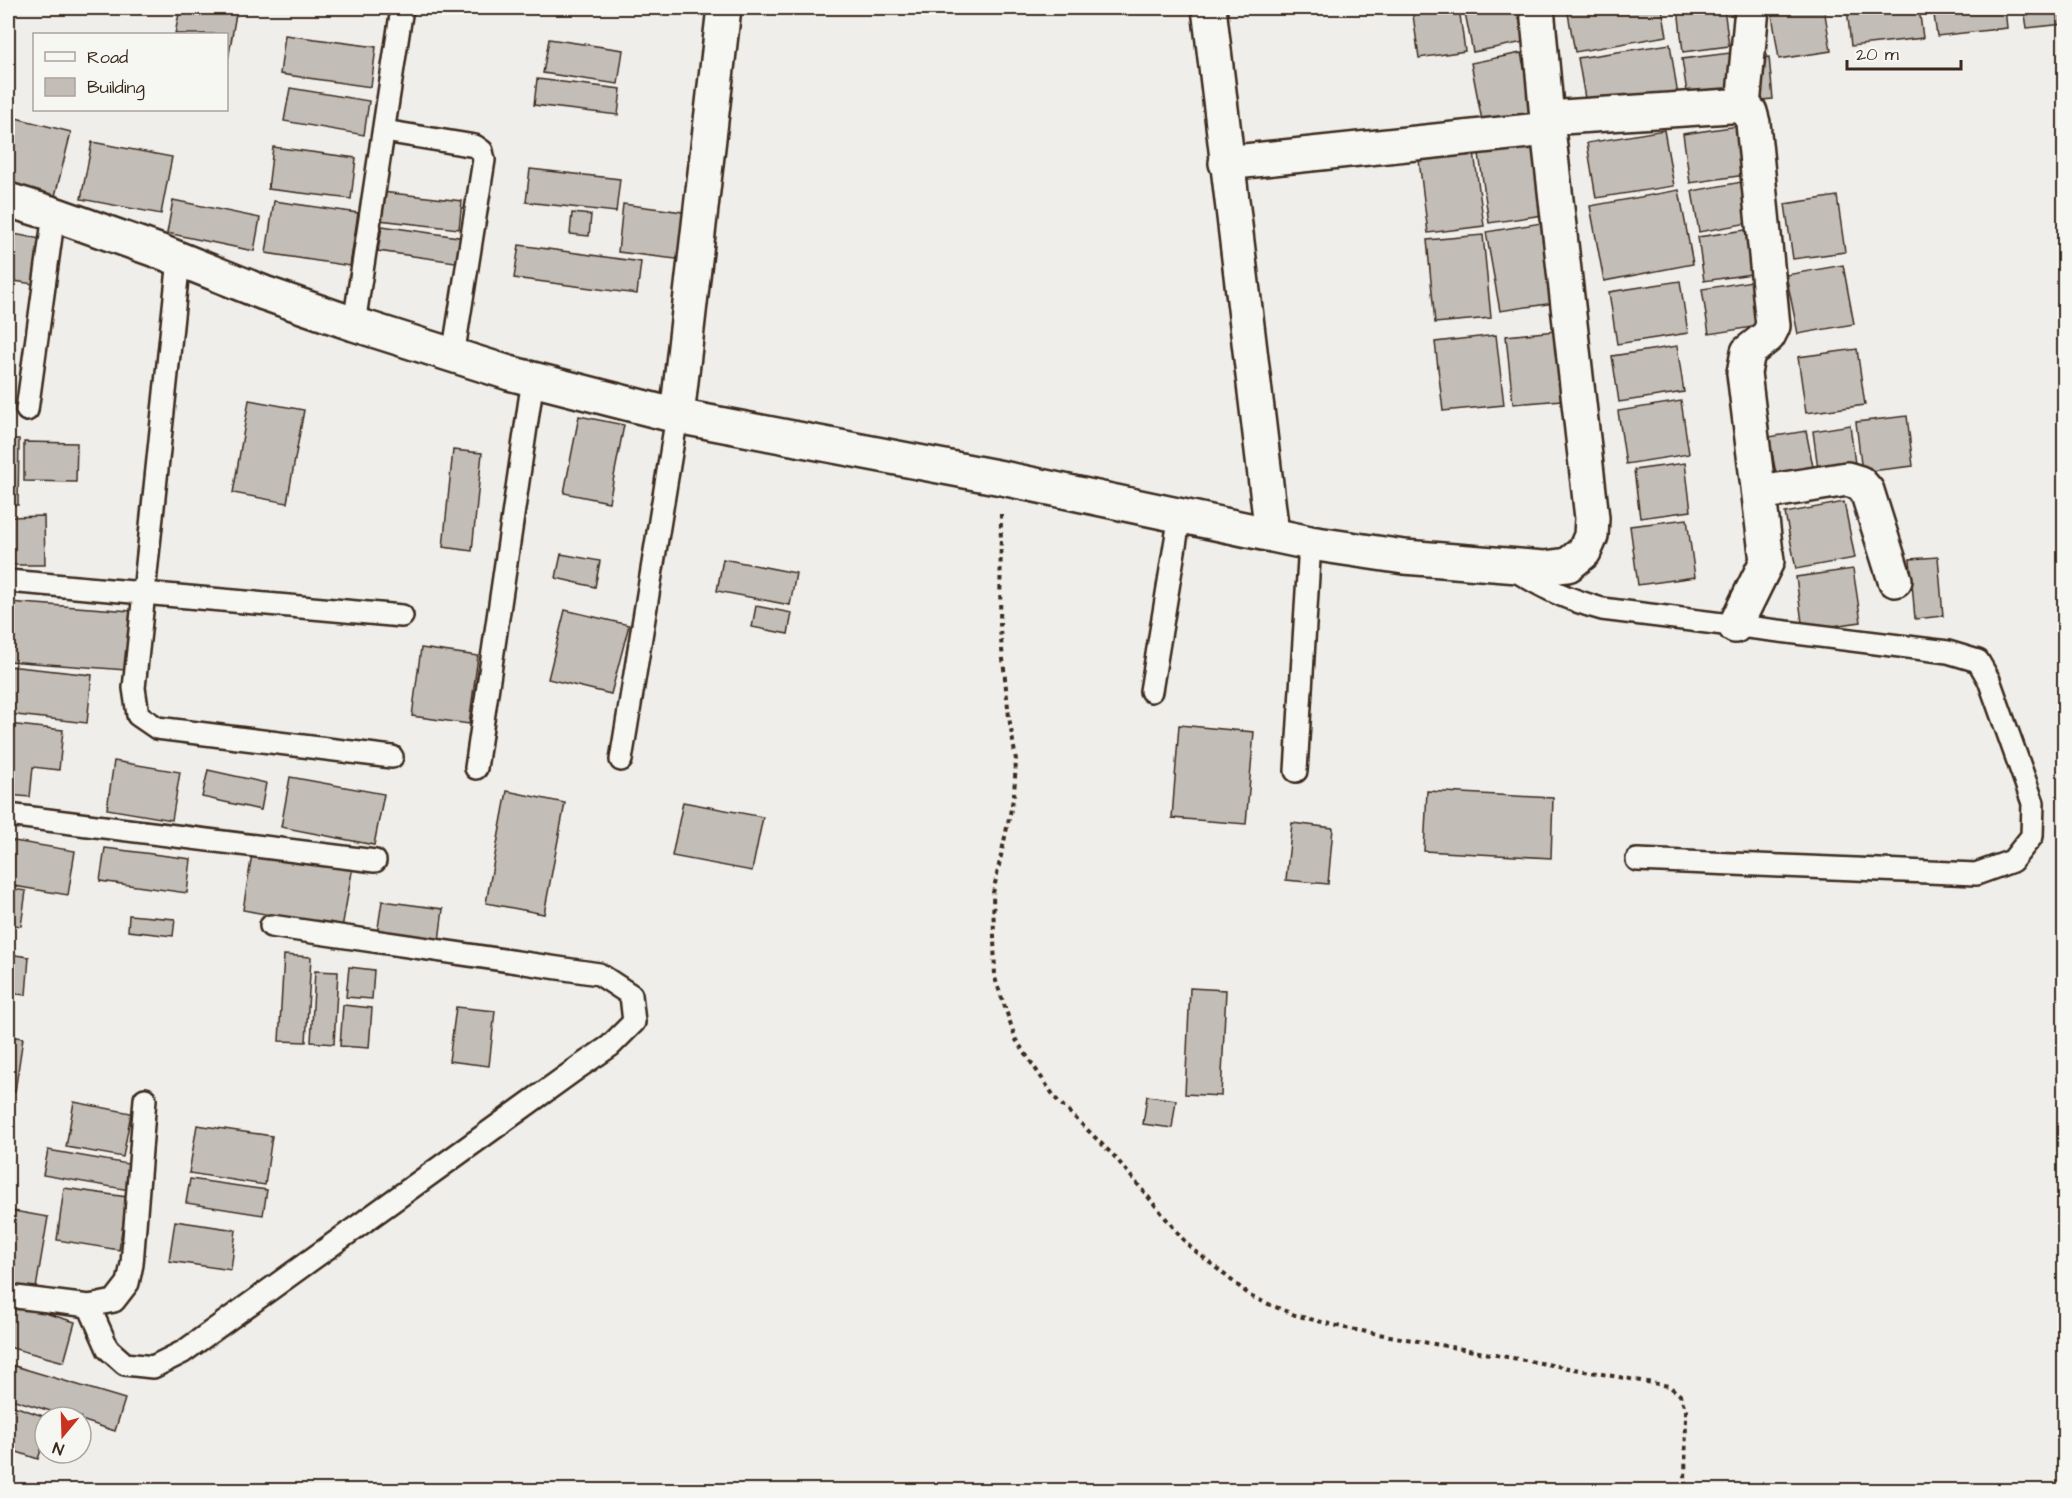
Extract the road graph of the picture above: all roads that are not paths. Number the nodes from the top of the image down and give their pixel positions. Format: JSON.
{"nodes":[{"id":1,"x":402,"y":8,"type":"edge"},
{"id":2,"x":724,"y":8,"type":"edge"},
{"id":3,"x":1209,"y":8,"type":"edge"},
{"id":4,"x":1537,"y":8,"type":"edge"},
{"id":5,"x":1752,"y":8,"type":"edge"},
{"id":6,"x":1743,"y":106,"type":"junction"},
{"id":7,"x":1548,"y":124,"type":"junction"},
{"id":8,"x":384,"y":131,"type":"junction"},
{"id":9,"x":1226,"y":163,"type":"junction"},
{"id":10,"x":8,"y":200,"type":"edge"},
{"id":11,"x":54,"y":214,"type":"junction"},
{"id":12,"x":179,"y":259,"type":"junction"},
{"id":13,"x":354,"y":324,"type":"junction"},
{"id":14,"x":453,"y":356,"type":"junction"},
{"id":15,"x":533,"y":379,"type":"junction"},
{"id":16,"x":27,"y":410,"type":"dead end"},
{"id":17,"x":677,"y":416,"type":"junction"},
{"id":18,"x":1760,"y":493,"type":"junction"},
{"id":19,"x":1180,"y":515,"type":"junction"},
{"id":20,"x":1272,"y":534,"type":"junction"},
{"id":21,"x":1310,"y":543,"type":"junction"},
{"id":22,"x":1506,"y":565,"type":"junction"},
{"id":23,"x":1895,"y":580,"type":"dead end"},
{"id":24,"x":8,"y":581,"type":"edge"},
{"id":25,"x":142,"y":593,"type":"junction"},
{"id":26,"x":402,"y":616,"type":"dead end"},
{"id":27,"x":1735,"y":626,"type":"junction"},
{"id":28,"x":1151,"y":691,"type":"dead end"},
{"id":29,"x":392,"y":757,"type":"dead end"},
{"id":30,"x":621,"y":760,"type":"dead end"},
{"id":31,"x":476,"y":768,"type":"dead end"},
{"id":32,"x":1296,"y":771,"type":"dead end"},
{"id":33,"x":8,"y":815,"type":"edge"},
{"id":34,"x":1637,"y":860,"type":"dead end"},
{"id":35,"x":375,"y":861,"type":"dead end"},
{"id":36,"x":271,"y":926,"type":"dead end"},
{"id":37,"x":145,"y":1100,"type":"dead end"},
{"id":38,"x":8,"y":1296,"type":"edge"},
{"id":39,"x":89,"y":1306,"type":"junction"}],
"edges":[{"from":1,"to":8,"type":"lane"},
{"from":2,"to":17,"type":"street"},
{"from":3,"to":9,"type":"street"},
{"from":4,"to":7,"type":"street"},
{"from":5,"to":6,"type":"street"},
{"from":6,"to":7,"type":"street"},
{"from":6,"to":18,"type":"street"},
{"from":7,"to":9,"type":"street"},
{"from":7,"to":22,"type":"street"},
{"from":8,"to":13,"type":"lane"},
{"from":8,"to":14,"type":"lane"},
{"from":9,"to":20,"type":"street"},
{"from":10,"to":11,"type":"street"},
{"from":11,"to":12,"type":"street"},
{"from":11,"to":16,"type":"lane"},
{"from":12,"to":13,"type":"street"},
{"from":12,"to":25,"type":"lane"},
{"from":13,"to":14,"type":"street"},
{"from":14,"to":15,"type":"street"},
{"from":15,"to":17,"type":"street"},
{"from":15,"to":31,"type":"lane"},
{"from":17,"to":19,"type":"street"},
{"from":17,"to":30,"type":"lane"},
{"from":18,"to":23,"type":"street"},
{"from":18,"to":27,"type":"street"},
{"from":19,"to":20,"type":"street"},
{"from":19,"to":28,"type":"lane"},
{"from":20,"to":21,"type":"street"},
{"from":21,"to":22,"type":"street"},
{"from":21,"to":32,"type":"lane"},
{"from":22,"to":27,"type":"lane"},
{"from":24,"to":25,"type":"lane"},
{"from":25,"to":26,"type":"lane"},
{"from":25,"to":29,"type":"lane"},
{"from":27,"to":34,"type":"lane"},
{"from":33,"to":35,"type":"lane"},
{"from":36,"to":39,"type":"lane"},
{"from":37,"to":39,"type":"lane"},
{"from":38,"to":39,"type":"lane"}]}
